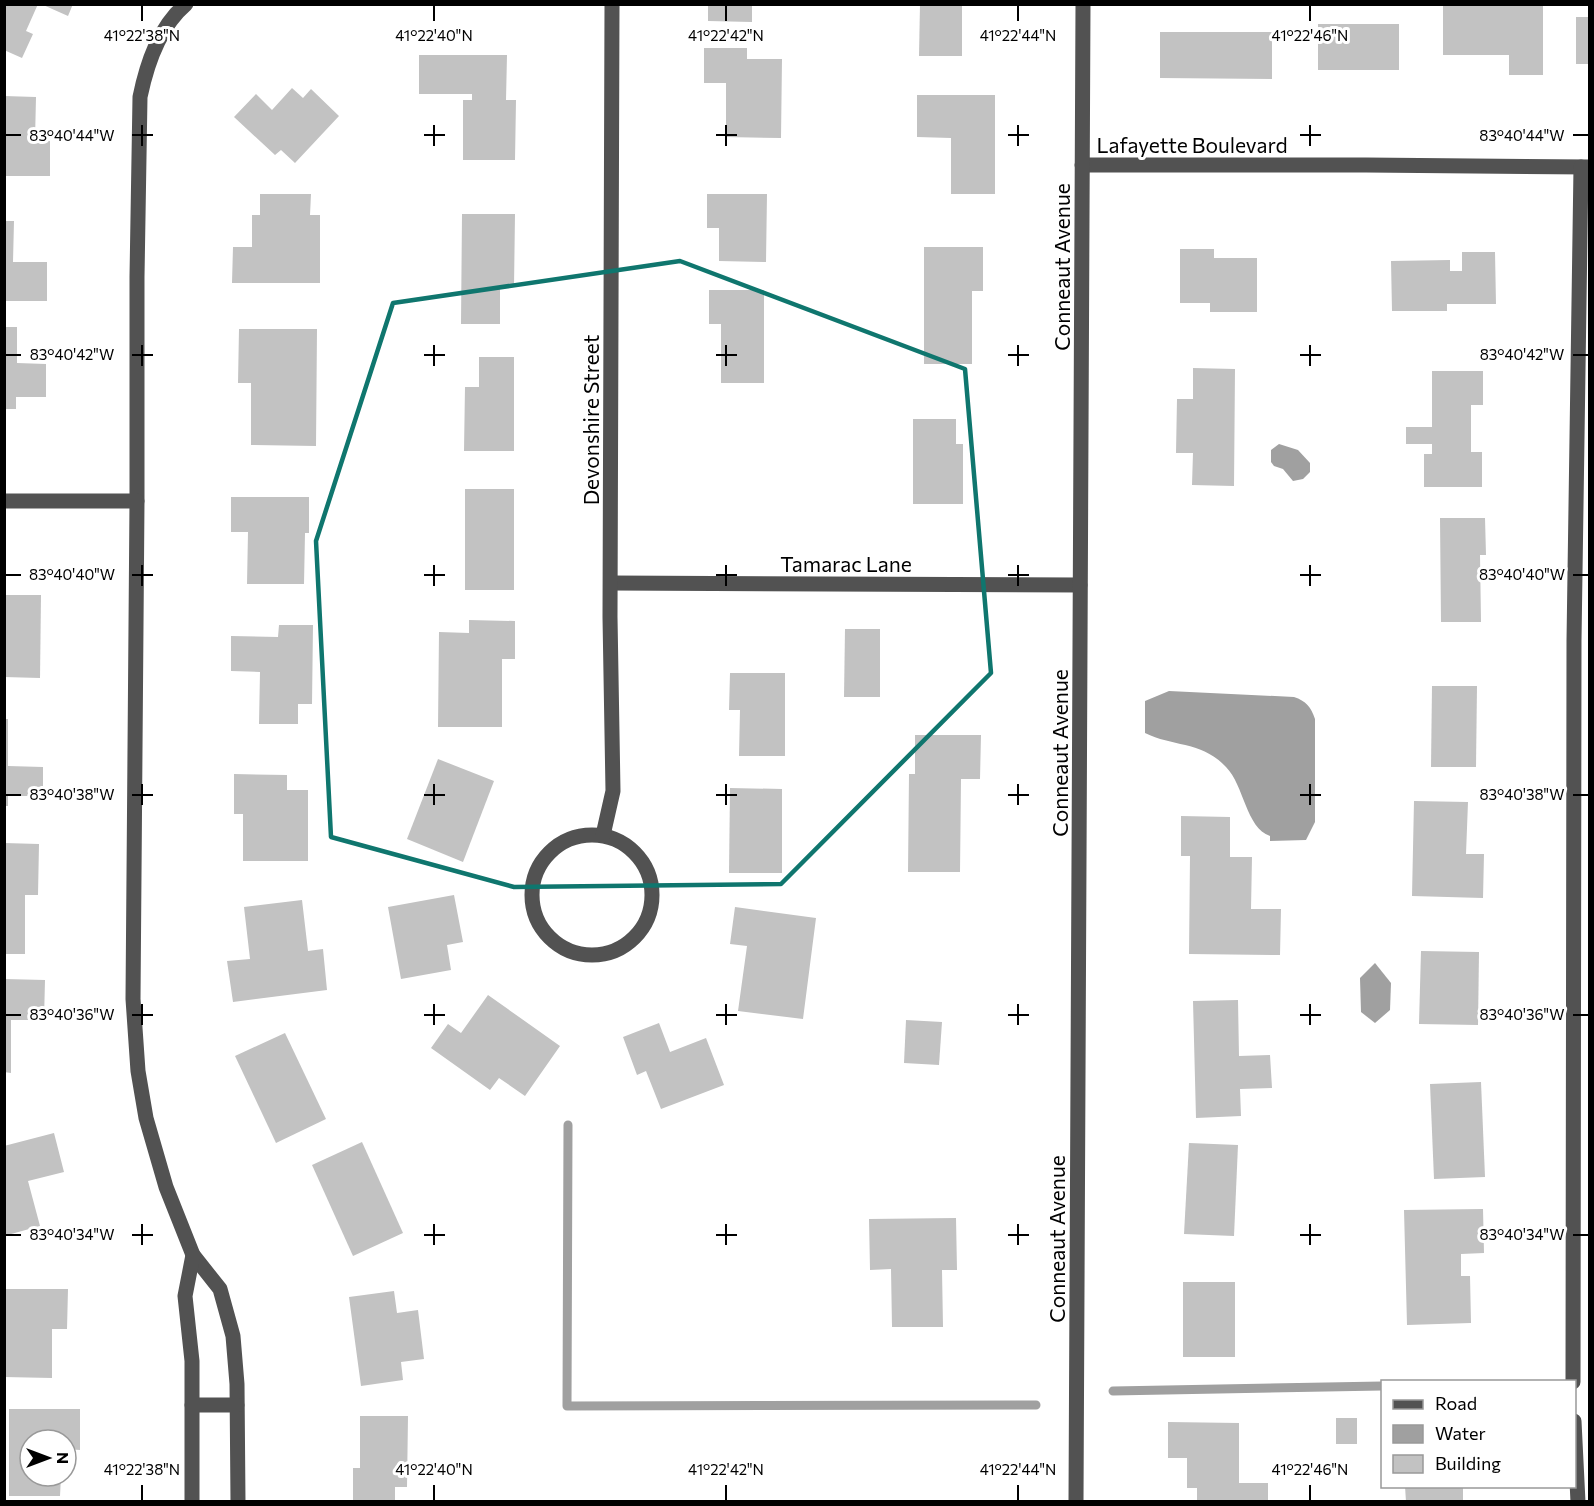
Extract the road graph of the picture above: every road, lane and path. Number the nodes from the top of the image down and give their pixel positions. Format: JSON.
{"nodes":[{"id":1,"x":186,"y":4,"type":"edge"},
{"id":2,"x":612,"y":4,"type":"edge"},
{"id":3,"x":1083,"y":4,"type":"edge"},
{"id":4,"x":1082,"y":165,"type":"junction"},
{"id":5,"x":1585,"y":167,"type":"edge"},
{"id":6,"x":4,"y":501,"type":"edge"},
{"id":7,"x":137,"y":501,"type":"junction"},
{"id":8,"x":611,"y":583,"type":"junction"},
{"id":9,"x":1080,"y":585,"type":"junction"},
{"id":10,"x":603,"y":836,"type":"junction"},
{"id":11,"x":193,"y":1255,"type":"junction"},
{"id":12,"x":1573,"y":1380,"type":"edge"},
{"id":13,"x":192,"y":1405,"type":"junction"},
{"id":14,"x":237,"y":1405,"type":"junction"},
{"id":15,"x":1576,"y":1448,"type":"edge"},
{"id":16,"x":192,"y":1502,"type":"edge"},
{"id":17,"x":238,"y":1502,"type":"edge"},
{"id":18,"x":1076,"y":1502,"type":"edge"},
{"id":19,"x":1578,"y":1502,"type":"edge"}],
"edges":[{"from":1,"to":7,"type":"street"},
{"from":2,"to":8,"type":"street","name":"Devonshire Street"},
{"from":3,"to":4,"type":"street","name":"Conneaut Avenue"},
{"from":4,"to":5,"type":"street","name":"Lafayette Boulevard"},
{"from":4,"to":9,"type":"street","name":"Conneaut Avenue"},
{"from":5,"to":12,"type":"street"},
{"from":6,"to":7,"type":"street"},
{"from":7,"to":11,"type":"street"},
{"from":8,"to":9,"type":"street","name":"Tamarac Lane"},
{"from":8,"to":10,"type":"street","name":"Devonshire Street"},
{"from":9,"to":18,"type":"street","name":"Conneaut Avenue"},
{"from":10,"to":10,"type":"street"},
{"from":11,"to":13,"type":"street"},
{"from":11,"to":14,"type":"street"},
{"from":13,"to":14,"type":"street"},
{"from":13,"to":16,"type":"street"},
{"from":14,"to":17,"type":"street"},
{"from":15,"to":19,"type":"street"}]}
